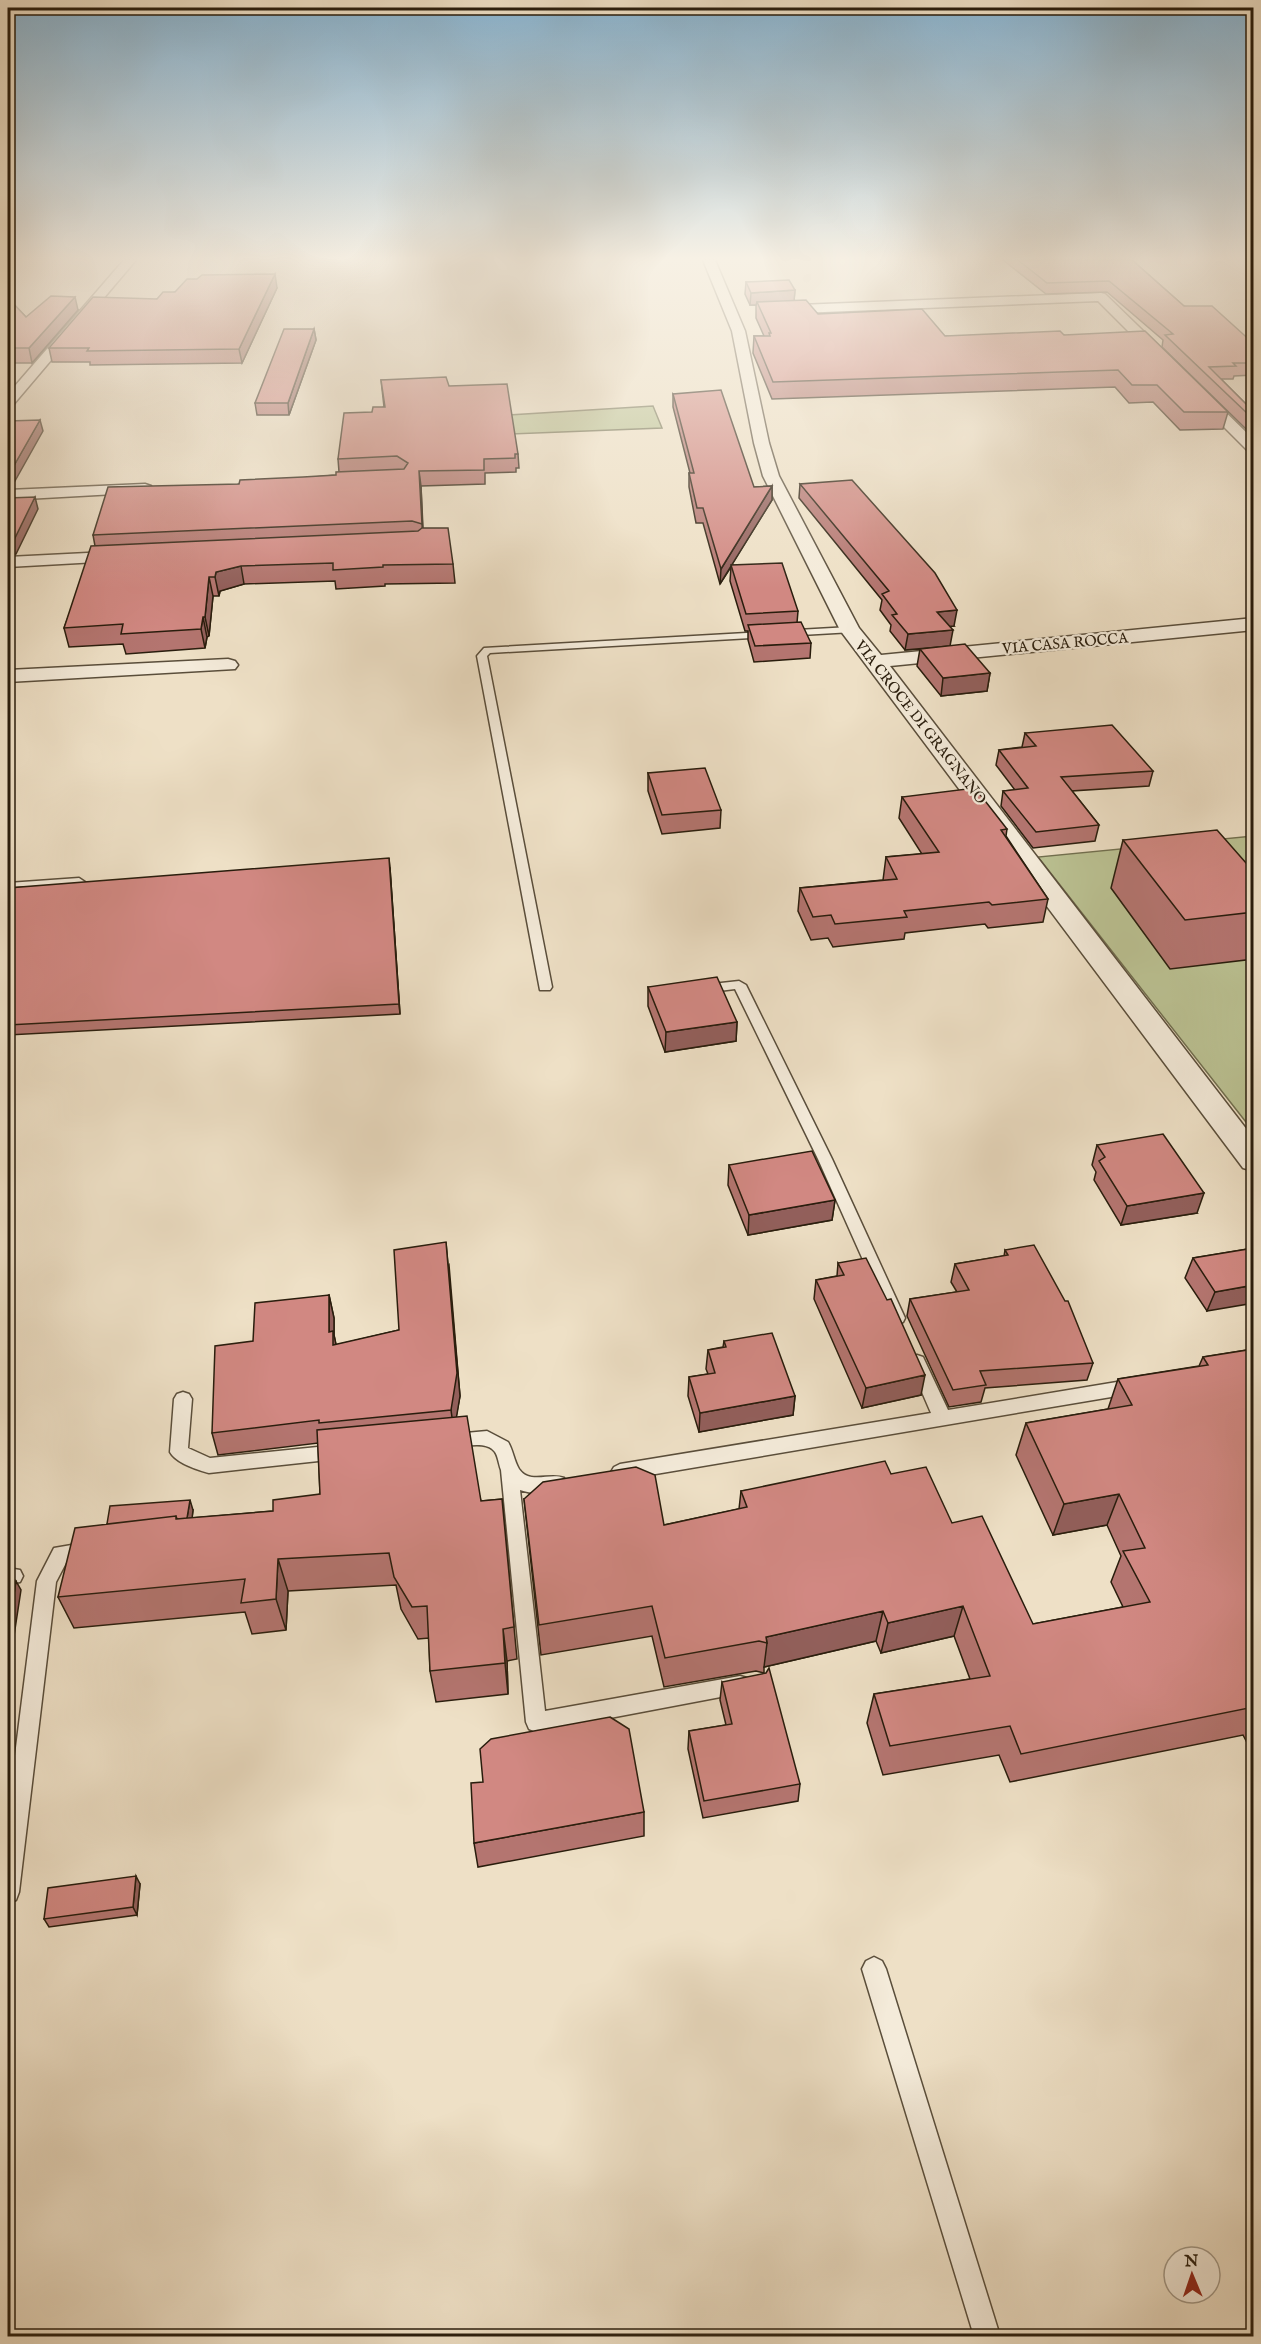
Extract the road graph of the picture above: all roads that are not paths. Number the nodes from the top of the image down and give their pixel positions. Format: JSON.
{"nodes":[{"id":1,"x":36,"y":369,"type":"edge"},
{"id":2,"x":747,"y":369,"type":"edge"},
{"id":3,"x":1174,"y":369,"type":"edge"},
{"id":4,"x":8,"y":402,"type":"edge"},
{"id":5,"x":1254,"y":449,"type":"edge"},
{"id":6,"x":162,"y":488,"type":"edge"},
{"id":7,"x":8,"y":495,"type":"edge"},
{"id":8,"x":139,"y":556,"type":"edge"},
{"id":9,"x":8,"y":562,"type":"edge"},
{"id":10,"x":1254,"y":624,"type":"edge"},
{"id":11,"x":850,"y":630,"type":"junction"},
{"id":12,"x":876,"y":661,"type":"junction"},
{"id":13,"x":228,"y":664,"type":"dead end"},
{"id":14,"x":8,"y":676,"type":"edge"},
{"id":15,"x":90,"y":882,"type":"edge"},
{"id":16,"x":8,"y":887,"type":"edge"},
{"id":17,"x":545,"y":987,"type":"dead end"},
{"id":18,"x":693,"y":990,"type":"edge"},
{"id":19,"x":1254,"y":1161,"type":"edge"},
{"id":20,"x":1150,"y":1384,"type":"edge"},
{"id":21,"x":183,"y":1398,"type":"dead end"},
{"id":22,"x":943,"y":1419,"type":"junction"},
{"id":23,"x":433,"y":1442,"type":"edge"},
{"id":24,"x":351,"y":1451,"type":"edge"},
{"id":25,"x":509,"y":1472,"type":"junction"},
{"id":26,"x":604,"y":1474,"type":"edge"},
{"id":27,"x":572,"y":1480,"type":"edge"},
{"id":28,"x":106,"y":1548,"type":"edge"},
{"id":29,"x":756,"y":1682,"type":"edge"},
{"id":30,"x":8,"y":1892,"type":"edge"},
{"id":31,"x":874,"y":1969,"type":"dead end"},
{"id":32,"x":987,"y":2337,"type":"edge"}],
"edges":[{"from":1,"to":4,"type":"street"},
{"from":2,"to":11,"type":"street","name":"VIA CROCE DI GRAGNANO"},
{"from":3,"to":5,"type":"street"},
{"from":6,"to":7,"type":"street"},
{"from":8,"to":9,"type":"street"},
{"from":10,"to":12,"type":"street","name":"VIA CASA ROCCA"},
{"from":11,"to":12,"type":"street","name":"VIA CROCE DI GRAGNANO"},
{"from":11,"to":17,"type":"lane"},
{"from":12,"to":19,"type":"street","name":"VIA CROCE DI GRAGNANO"},
{"from":13,"to":14,"type":"street"},
{"from":15,"to":16,"type":"lane"},
{"from":18,"to":22,"type":"lane"},
{"from":20,"to":22,"type":"lane"},
{"from":21,"to":24,"type":"lane"},
{"from":22,"to":26,"type":"lane"},
{"from":23,"to":25,"type":"lane"},
{"from":25,"to":27,"type":"lane"},
{"from":25,"to":29,"type":"lane"},
{"from":28,"to":30,"type":"lane"},
{"from":31,"to":32,"type":"lane"}]}
